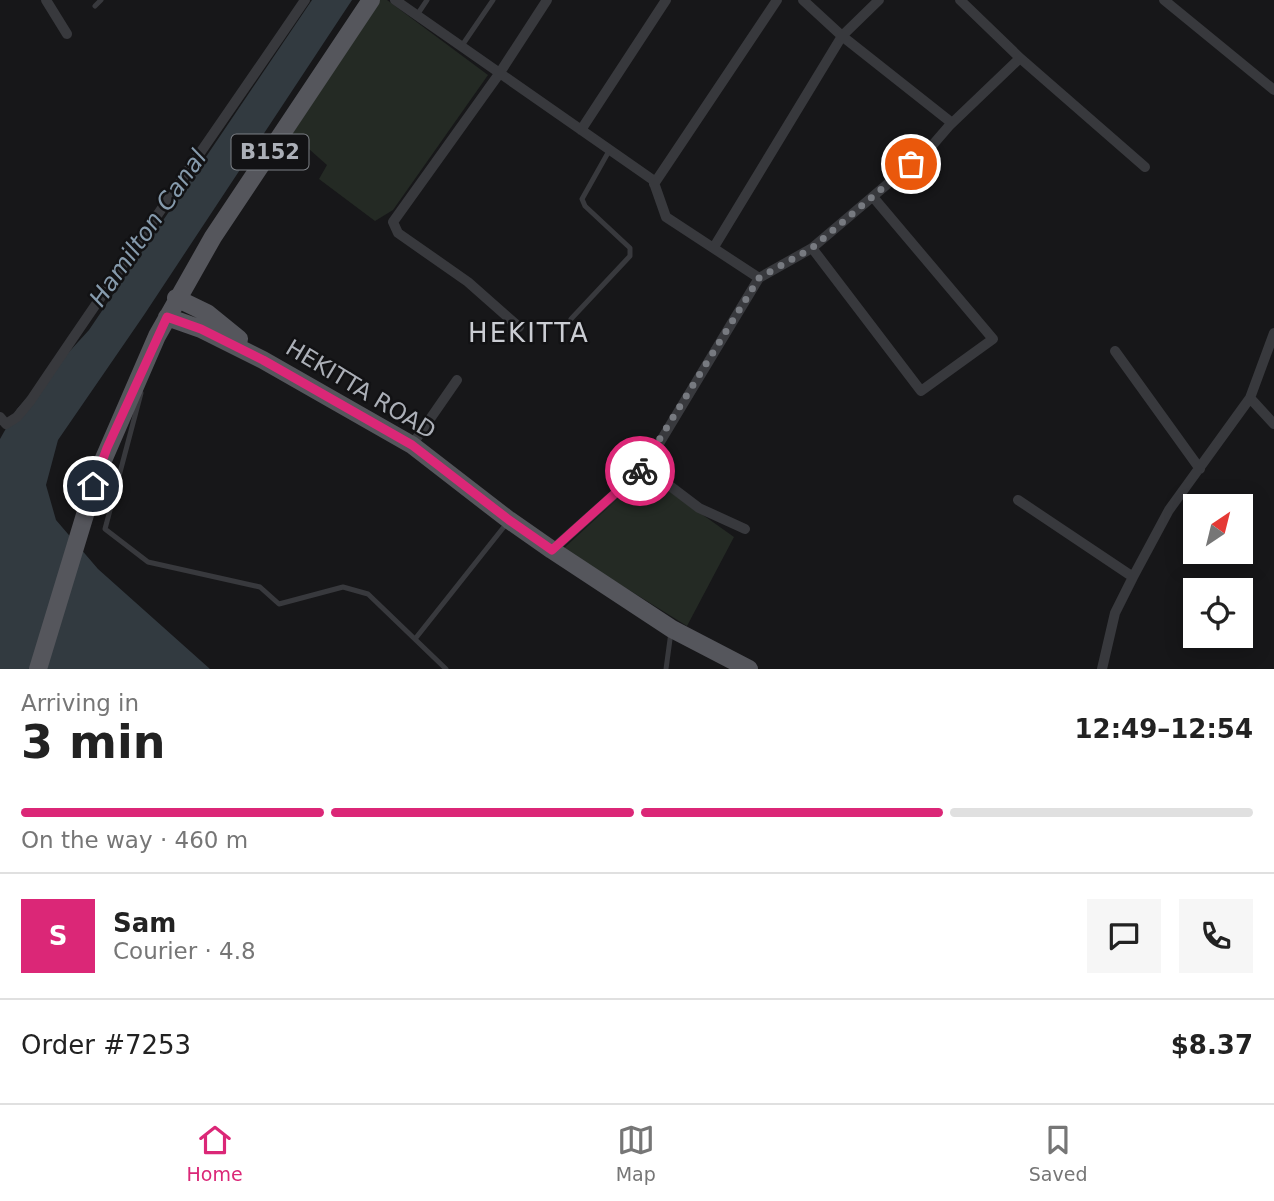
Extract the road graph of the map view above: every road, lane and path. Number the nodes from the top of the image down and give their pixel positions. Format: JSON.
{"nodes":[{"id":1,"x":46,"y":0,"type":"edge"},
{"id":2,"x":101,"y":0,"type":"edge"},
{"id":3,"x":305,"y":0,"type":"edge"},
{"id":4,"x":371,"y":0,"type":"edge"},
{"id":5,"x":395,"y":0,"type":"edge"},
{"id":6,"x":427,"y":0,"type":"edge"},
{"id":7,"x":493,"y":0,"type":"edge"},
{"id":8,"x":547,"y":0,"type":"edge"},
{"id":9,"x":666,"y":0,"type":"edge"},
{"id":10,"x":777,"y":0,"type":"edge"},
{"id":11,"x":803,"y":0,"type":"edge"},
{"id":12,"x":879,"y":0,"type":"edge"},
{"id":13,"x":960,"y":0,"type":"edge"},
{"id":14,"x":1164,"y":0,"type":"edge"},
{"id":15,"x":95,"y":6,"type":"dead end"},
{"id":16,"x":417,"y":15,"type":"junction"},
{"id":17,"x":67,"y":34,"type":"dead end"},
{"id":18,"x":842,"y":36,"type":"junction"},
{"id":19,"x":461,"y":47,"type":"junction"},
{"id":20,"x":1020,"y":58,"type":"junction"},
{"id":21,"x":499,"y":74,"type":"junction"},
{"id":22,"x":1274,"y":90,"type":"edge"},
{"id":23,"x":952,"y":123,"type":"junction"},
{"id":24,"x":581,"y":130,"type":"junction"},
{"id":25,"x":609,"y":150,"type":"junction"},
{"id":26,"x":1145,"y":167,"type":"dead end"},
{"id":27,"x":654,"y":184,"type":"junction"},
{"id":28,"x":873,"y":197,"type":"junction"},
{"id":29,"x":714,"y":247,"type":"junction"},
{"id":30,"x":812,"y":248,"type":"junction"},
{"id":31,"x":759,"y":278,"type":"junction"},
{"id":32,"x":177,"y":299,"type":"junction"},
{"id":33,"x":167,"y":317,"type":"junction"},
{"id":34,"x":571,"y":319,"type":"dead end"},
{"id":35,"x":519,"y":327,"type":"dead end"},
{"id":36,"x":1274,"y":332,"type":"edge"},
{"id":37,"x":1115,"y":351,"type":"dead end"},
{"id":38,"x":263,"y":360,"type":"junction"},
{"id":39,"x":142,"y":369,"type":"junction"},
{"id":40,"x":457,"y":380,"type":"dead end"},
{"id":41,"x":1250,"y":398,"type":"junction"},
{"id":42,"x":3,"y":421,"type":"edge"},
{"id":43,"x":1274,"y":424,"type":"edge"},
{"id":44,"x":412,"y":445,"type":"junction"},
{"id":45,"x":645,"y":467,"type":"junction"},
{"id":46,"x":1200,"y":468,"type":"junction"},
{"id":47,"x":1018,"y":500,"type":"dead end"},
{"id":48,"x":509,"y":520,"type":"junction"},
{"id":49,"x":745,"y":530,"type":"dead end"},
{"id":50,"x":552,"y":550,"type":"junction"},
{"id":51,"x":1133,"y":577,"type":"junction"},
{"id":52,"x":672,"y":629,"type":"junction"},
{"id":53,"x":415,"y":639,"type":"junction"},
{"id":54,"x":39,"y":664,"type":"edge"},
{"id":55,"x":446,"y":669,"type":"edge"},
{"id":56,"x":666,"y":669,"type":"edge"},
{"id":57,"x":749,"y":669,"type":"edge"},
{"id":58,"x":1102,"y":669,"type":"edge"}],
"edges":[{"from":1,"to":17,"type":"street"},
{"from":2,"to":15,"type":"lane"},
{"from":3,"to":42,"type":"street"},
{"from":4,"to":32,"type":"main road","number":"B152"},
{"from":5,"to":16,"type":"street"},
{"from":6,"to":16,"type":"lane"},
{"from":7,"to":19,"type":"lane"},
{"from":8,"to":21,"type":"street"},
{"from":9,"to":24,"type":"street"},
{"from":10,"to":27,"type":"street"},
{"from":11,"to":18,"type":"street"},
{"from":12,"to":18,"type":"street"},
{"from":13,"to":20,"type":"street"},
{"from":14,"to":22,"type":"street"},
{"from":16,"to":19,"type":"street"},
{"from":18,"to":23,"type":"street"},
{"from":18,"to":29,"type":"street"},
{"from":19,"to":21,"type":"street"},
{"from":20,"to":23,"type":"street"},
{"from":20,"to":26,"type":"street"},
{"from":21,"to":24,"type":"street"},
{"from":21,"to":35,"type":"street"},
{"from":23,"to":28,"type":"street"},
{"from":24,"to":25,"type":"street"},
{"from":25,"to":27,"type":"street"},
{"from":25,"to":34,"type":"lane"},
{"from":27,"to":29,"type":"street"},
{"from":28,"to":30,"type":"street"},
{"from":28,"to":30,"type":"street"},
{"from":29,"to":31,"type":"street"},
{"from":30,"to":31,"type":"street"},
{"from":31,"to":45,"type":"street"},
{"from":32,"to":33,"type":"main road","number":"B152"},
{"from":32,"to":38,"type":"main road","name":"HEKITTA ROAD"},
{"from":33,"to":38,"type":"main road","name":"HEKITTA ROAD"},
{"from":33,"to":39,"type":"main road","number":"B152"},
{"from":36,"to":41,"type":"street"},
{"from":37,"to":46,"type":"street"},
{"from":38,"to":44,"type":"main road","name":"HEKITTA ROAD"},
{"from":39,"to":53,"type":"lane"},
{"from":39,"to":54,"type":"main road","number":"B152"},
{"from":40,"to":44,"type":"street"},
{"from":41,"to":43,"type":"street"},
{"from":41,"to":46,"type":"street"},
{"from":44,"to":48,"type":"main road","name":"HEKITTA ROAD"},
{"from":45,"to":49,"type":"street"},
{"from":45,"to":50,"type":"street"},
{"from":46,"to":51,"type":"street"},
{"from":47,"to":51,"type":"street"},
{"from":48,"to":50,"type":"main road","name":"HEKITTA ROAD"},
{"from":48,"to":53,"type":"lane"},
{"from":50,"to":52,"type":"main road","name":"HEKITTA ROAD"},
{"from":51,"to":58,"type":"street"},
{"from":52,"to":56,"type":"lane"},
{"from":52,"to":57,"type":"main road","name":"HEKITTA ROAD"},
{"from":53,"to":55,"type":"lane"}]}
